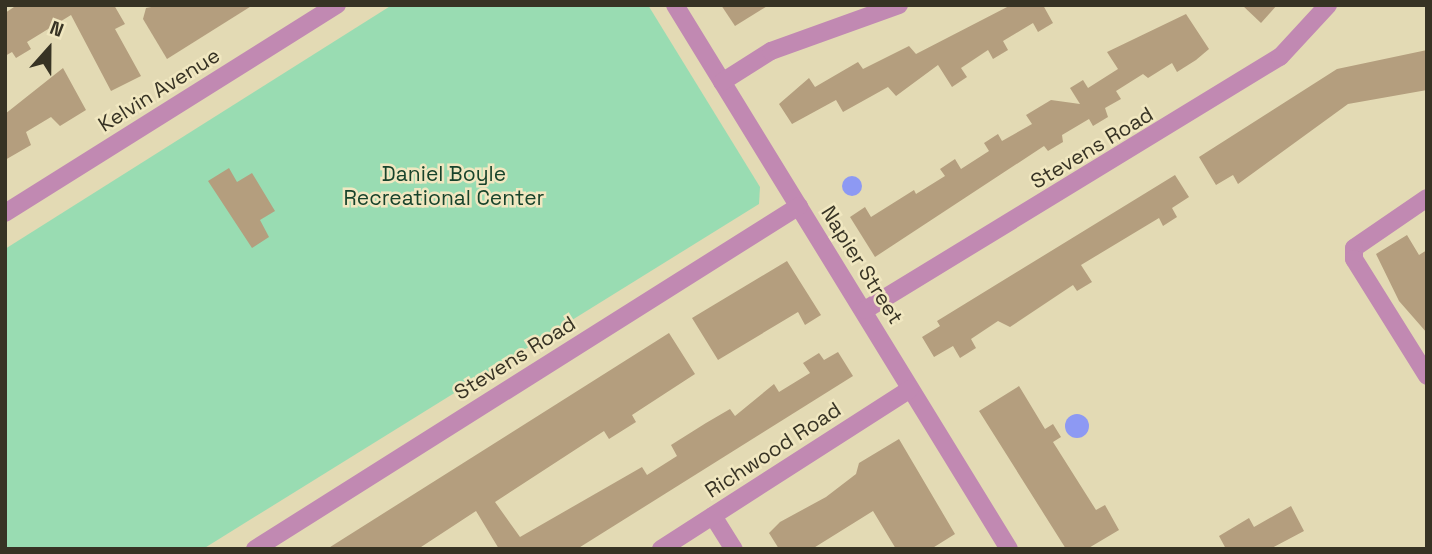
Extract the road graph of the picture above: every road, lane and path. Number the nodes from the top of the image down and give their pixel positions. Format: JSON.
{"nodes":[{"id":1,"x":337,"y":5,"type":"edge"},
{"id":2,"x":675,"y":5,"type":"edge"},
{"id":3,"x":899,"y":5,"type":"edge"},
{"id":4,"x":1328,"y":5,"type":"edge"},
{"id":5,"x":722,"y":82,"type":"junction"},
{"id":6,"x":1427,"y":198,"type":"edge"},
{"id":7,"x":799,"y":206,"type":"junction"},
{"id":8,"x":5,"y":214,"type":"edge"},
{"id":9,"x":865,"y":310,"type":"junction"},
{"id":10,"x":1426,"y":373,"type":"edge"},
{"id":11,"x":910,"y":389,"type":"junction"},
{"id":12,"x":713,"y":516,"type":"junction"},
{"id":13,"x":255,"y":549,"type":"edge"},
{"id":14,"x":661,"y":549,"type":"edge"},
{"id":15,"x":734,"y":549,"type":"edge"},
{"id":16,"x":1009,"y":549,"type":"edge"}],
"edges":[{"from":1,"to":8,"type":"street","name":"Kelvin Avenue"},
{"from":2,"to":5,"type":"street","name":"Napier Street"},
{"from":3,"to":5,"type":"street"},
{"from":4,"to":9,"type":"street","name":"Stevens Road"},
{"from":5,"to":7,"type":"street","name":"Napier Street"},
{"from":6,"to":10,"type":"street"},
{"from":7,"to":9,"type":"street","name":"Napier Street"},
{"from":7,"to":13,"type":"street","name":"Stevens Road"},
{"from":9,"to":11,"type":"street","name":"Napier Street"},
{"from":11,"to":12,"type":"street","name":"Richwood Road"},
{"from":11,"to":16,"type":"street","name":"Napier Street"},
{"from":12,"to":14,"type":"street","name":"Richwood Road"},
{"from":12,"to":15,"type":"street"}]}
